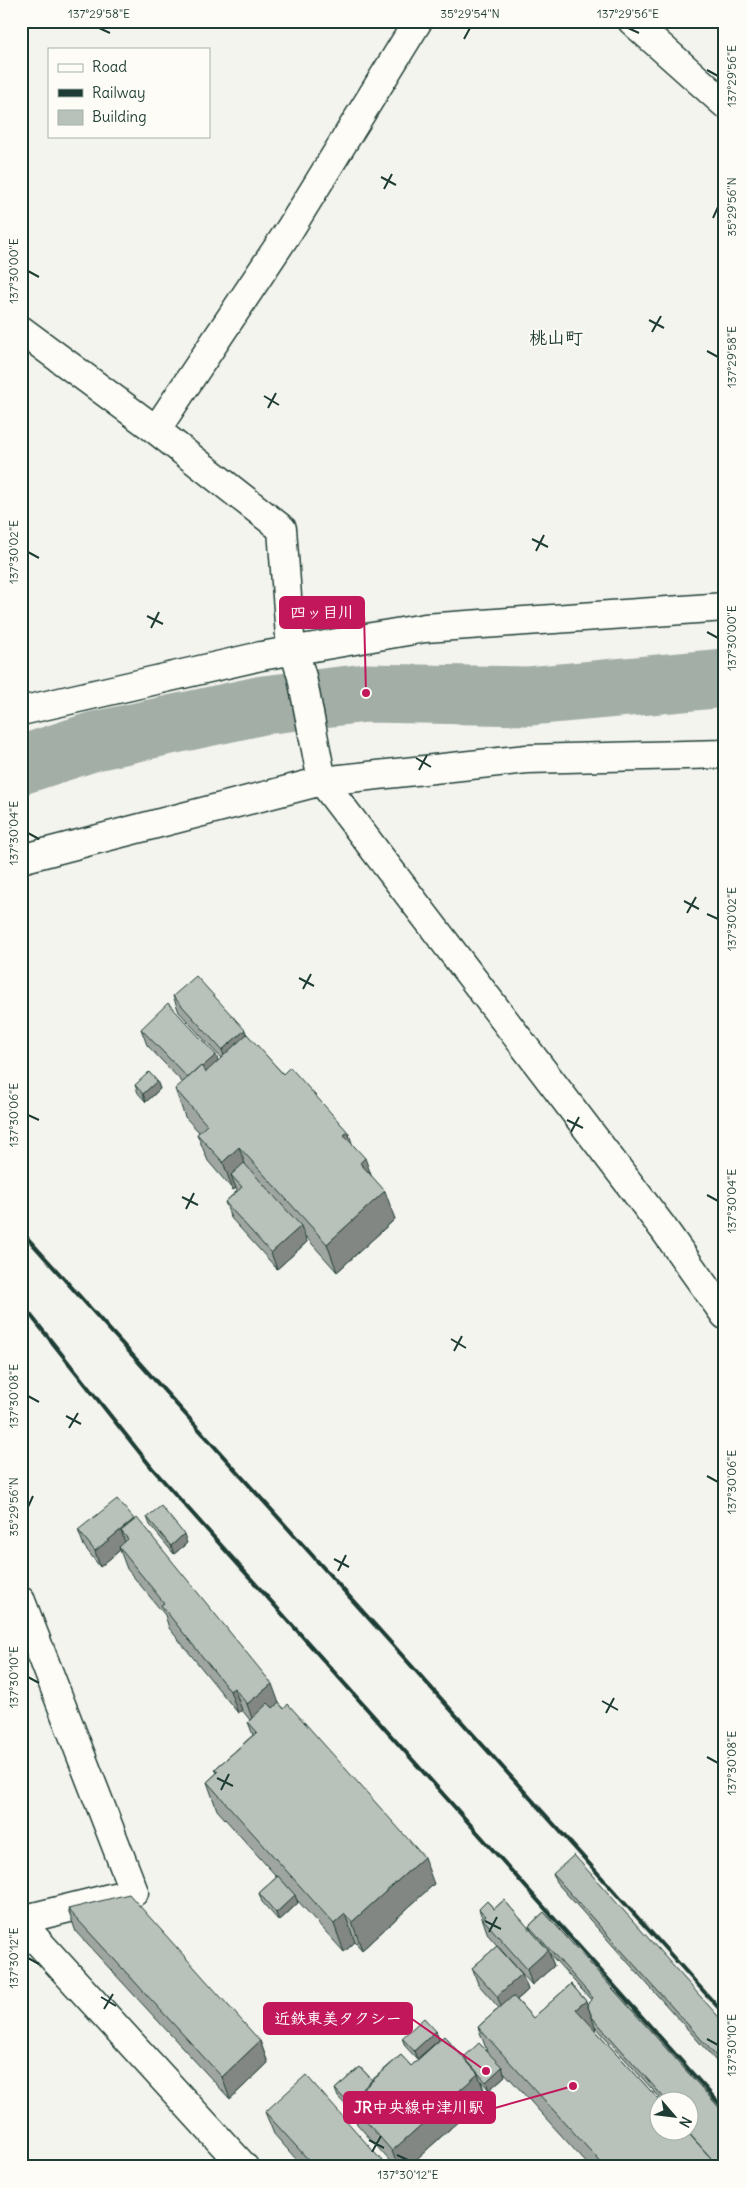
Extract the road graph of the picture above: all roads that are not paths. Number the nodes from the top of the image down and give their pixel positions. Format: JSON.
{"nodes":[{"id":1,"x":418,"y":21,"type":"edge"},
{"id":2,"x":632,"y":21,"type":"edge"},
{"id":3,"x":725,"y":104,"type":"edge"},
{"id":4,"x":21,"y":330,"type":"edge"},
{"id":5,"x":156,"y":430,"type":"junction"},
{"id":6,"x":725,"y":606,"type":"edge"},
{"id":7,"x":293,"y":651,"type":"junction"},
{"id":8,"x":21,"y":711,"type":"edge"},
{"id":9,"x":725,"y":754,"type":"edge"},
{"id":10,"x":320,"y":773,"type":"junction"},
{"id":11,"x":21,"y":859,"type":"edge"},
{"id":12,"x":725,"y":1316,"type":"edge"},
{"id":13,"x":21,"y":1601,"type":"edge"},
{"id":14,"x":21,"y":1921,"type":"edge"},
{"id":15,"x":244,"y":2167,"type":"edge"}],
"edges":[{"from":1,"to":5,"type":"street"},
{"from":2,"to":3,"type":"street"},
{"from":4,"to":5,"type":"street"},
{"from":5,"to":7,"type":"street"},
{"from":6,"to":7,"type":"street"},
{"from":7,"to":8,"type":"street"},
{"from":7,"to":10,"type":"street"},
{"from":9,"to":10,"type":"street"},
{"from":10,"to":11,"type":"street"},
{"from":10,"to":12,"type":"street"},
{"from":13,"to":14,"type":"street"},
{"from":14,"to":15,"type":"street"}]}
